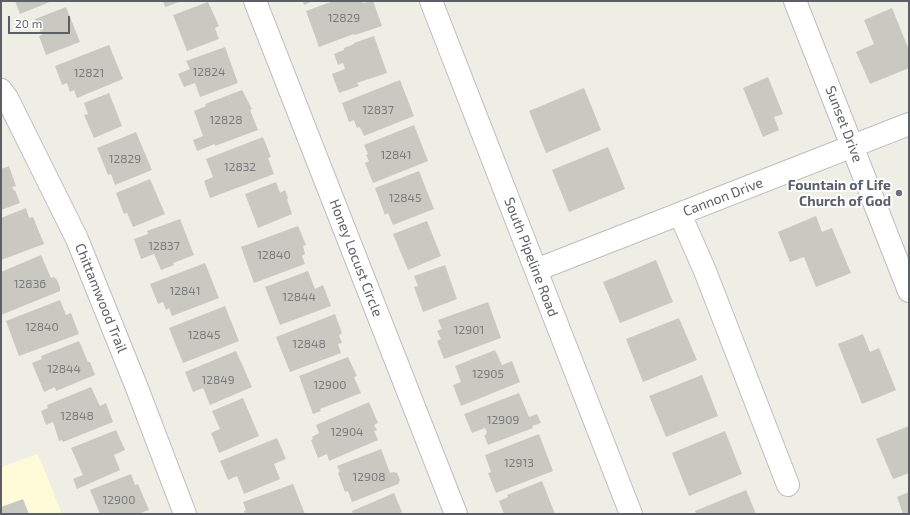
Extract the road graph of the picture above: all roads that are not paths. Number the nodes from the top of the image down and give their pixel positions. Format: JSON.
{"nodes":[{"id":1,"x":256,"y":1,"type":"edge"},
{"id":2,"x":431,"y":1,"type":"edge"},
{"id":3,"x":795,"y":1,"type":"edge"},
{"id":4,"x":1,"y":90,"type":"edge"},
{"id":5,"x":909,"y":124,"type":"edge"},
{"id":6,"x":852,"y":147,"type":"junction"},
{"id":7,"x":680,"y":214,"type":"junction"},
{"id":8,"x":536,"y":270,"type":"junction"},
{"id":9,"x":909,"y":292,"type":"edge"},
{"id":10,"x":788,"y":485,"type":"dead end"},
{"id":11,"x":185,"y":514,"type":"edge"},
{"id":12,"x":456,"y":514,"type":"edge"},
{"id":13,"x":631,"y":514,"type":"edge"}],
"edges":[{"from":1,"to":12,"type":"street","name":"Honey Locust Circle"},
{"from":2,"to":8,"type":"street","name":"South Pipeline Road"},
{"from":3,"to":6,"type":"street","name":"Sunset Drive"},
{"from":4,"to":11,"type":"street","name":"Chittamwood Trail"},
{"from":5,"to":6,"type":"street","name":"Cannon Drive"},
{"from":6,"to":7,"type":"street","name":"Cannon Drive"},
{"from":6,"to":9,"type":"street","name":"Sunset Drive"},
{"from":7,"to":8,"type":"street","name":"Cannon Drive"},
{"from":7,"to":10,"type":"street"},
{"from":8,"to":13,"type":"street","name":"South Pipeline Road"}]}
